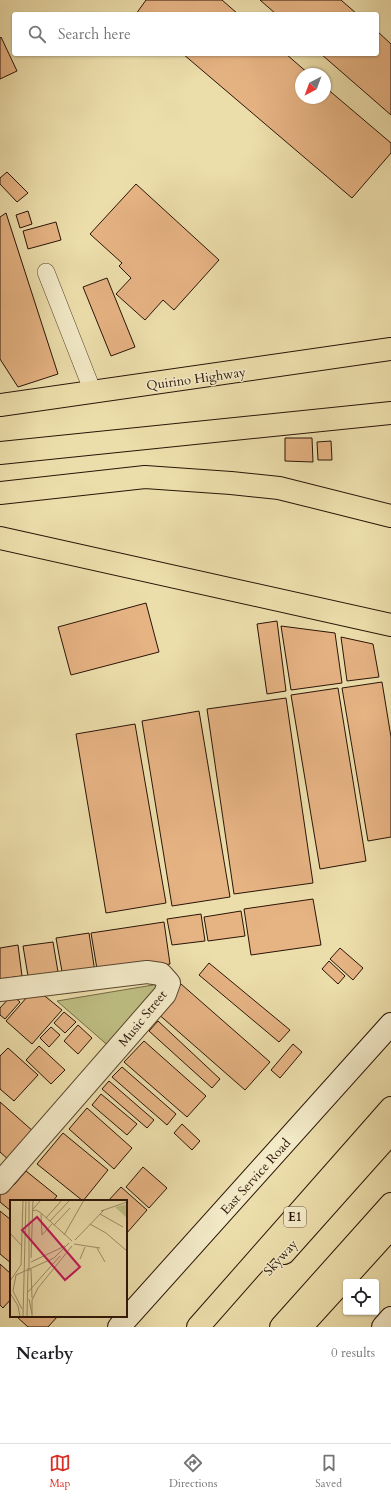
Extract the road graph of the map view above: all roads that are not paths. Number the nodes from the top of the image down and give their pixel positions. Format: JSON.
{"nodes":[{"id":1,"x":46,"y":272,"type":"dead end"},
{"id":2,"x":391,"y":349,"type":"edge"},
{"id":3,"x":93,"y":392,"type":"junction"},
{"id":4,"x":0,"y":405,"type":"edge"},
{"id":5,"x":391,"y":413,"type":"edge"},
{"id":6,"x":0,"y":453,"type":"edge"},
{"id":7,"x":0,"y":493,"type":"edge"},
{"id":8,"x":391,"y":516,"type":"edge"},
{"id":9,"x":0,"y":538,"type":"edge"},
{"id":10,"x":391,"y":625,"type":"edge"},
{"id":11,"x":0,"y":990,"type":"edge"},
{"id":12,"x":391,"y":1024,"type":"edge"},
{"id":13,"x":391,"y":1108,"type":"edge"},
{"id":14,"x":391,"y":1133,"type":"edge"},
{"id":15,"x":0,"y":1183,"type":"edge"},
{"id":16,"x":391,"y":1204,"type":"edge"},
{"id":17,"x":391,"y":1228,"type":"edge"},
{"id":18,"x":391,"y":1318,"type":"edge"},
{"id":19,"x":119,"y":1327,"type":"edge"},
{"id":20,"x":198,"y":1327,"type":"edge"},
{"id":21,"x":217,"y":1327,"type":"edge"},
{"id":22,"x":281,"y":1327,"type":"edge"},
{"id":23,"x":301,"y":1327,"type":"edge"},
{"id":24,"x":383,"y":1327,"type":"edge"}],
"edges":[{"from":1,"to":3,"type":"lane"},
{"from":2,"to":3,"type":"main road","name":"Quirino Highway"},
{"from":3,"to":4,"type":"main road","name":"Quirino Highway"},
{"from":5,"to":6,"type":"main road"},
{"from":7,"to":8,"type":"main road"},
{"from":9,"to":10,"type":"main road"},
{"from":11,"to":15,"type":"street","name":"Music Street"},
{"from":12,"to":19,"type":"street","name":"East Service Road"},
{"from":13,"to":20,"type":"main road","number":"E1"},
{"from":14,"to":21,"type":"main road","name":"Skyway"},
{"from":16,"to":22,"type":"main road"},
{"from":17,"to":23,"type":"main road"},
{"from":18,"to":24,"type":"street"}]}
